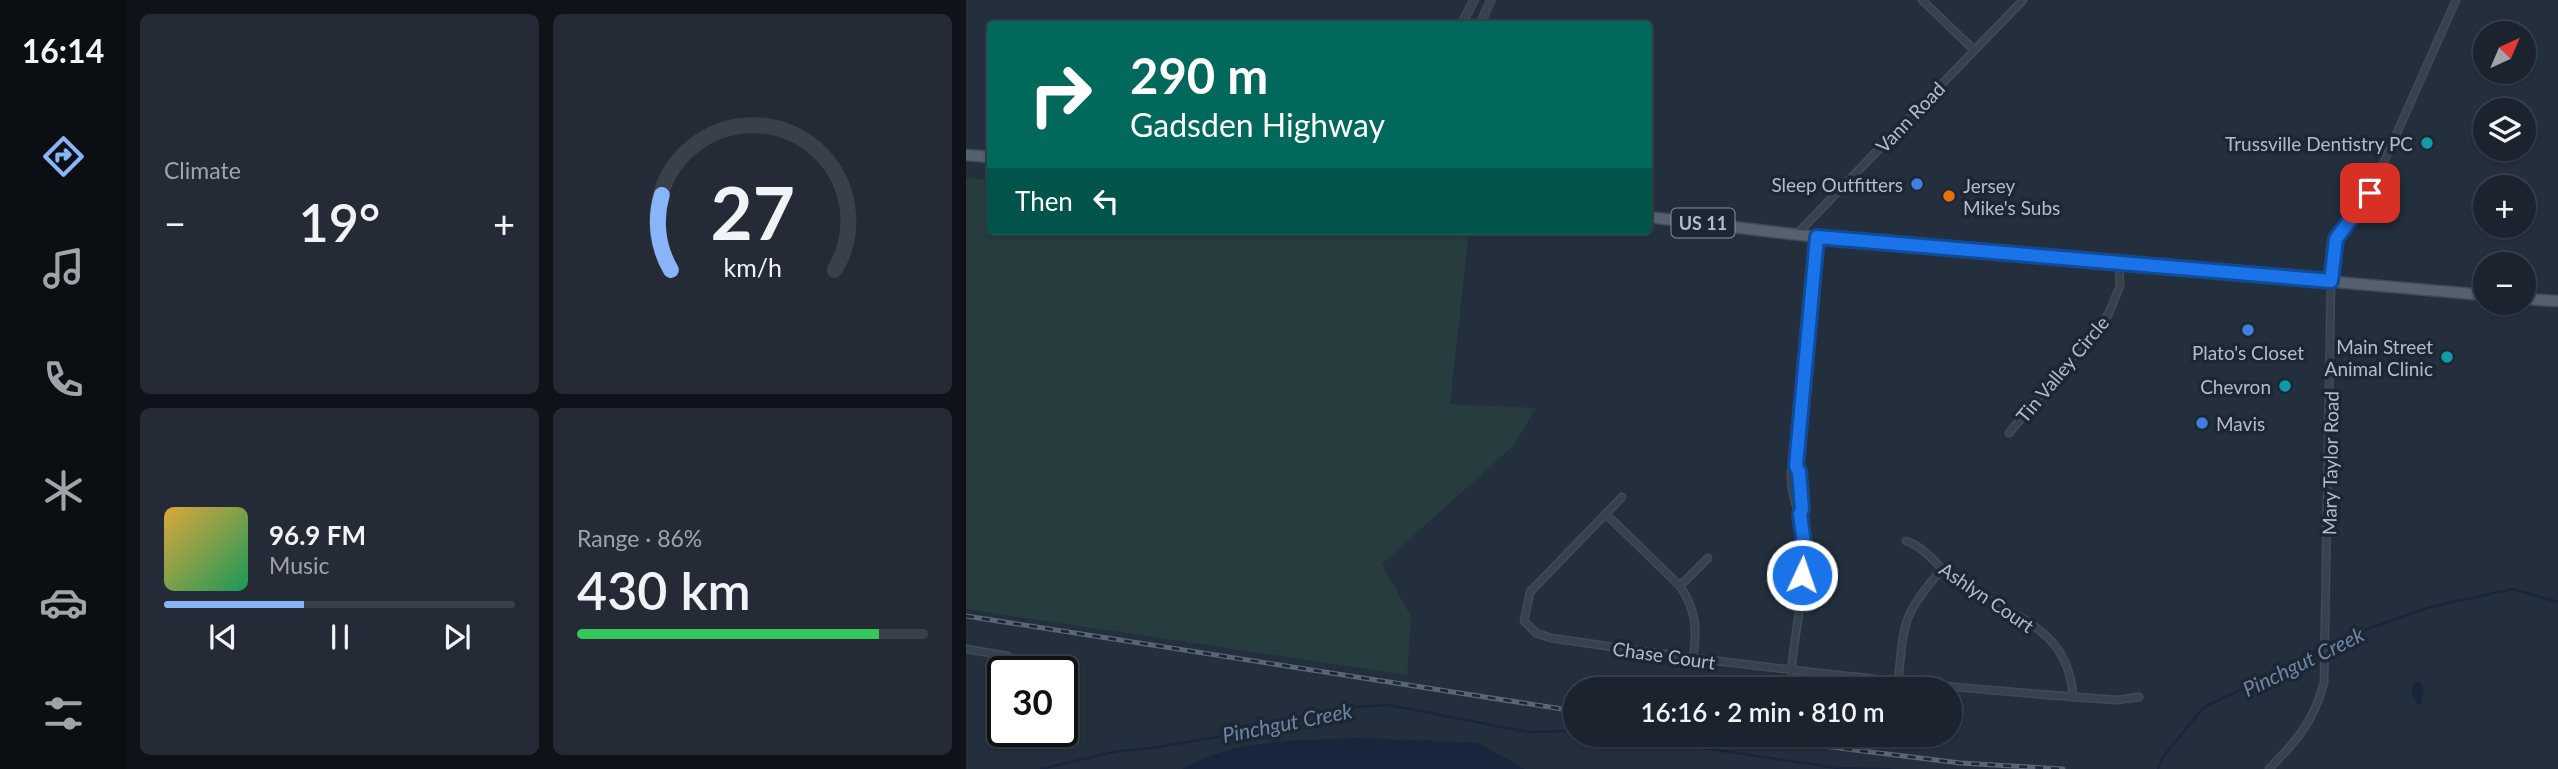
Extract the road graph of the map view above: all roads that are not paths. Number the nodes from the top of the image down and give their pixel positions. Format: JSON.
{"nodes":[{"id":1,"x":1474,"y":0,"type":"edge"},
{"id":2,"x":1491,"y":0,"type":"edge"},
{"id":3,"x":1922,"y":0,"type":"edge"},
{"id":4,"x":2023,"y":0,"type":"edge"},
{"id":5,"x":2456,"y":0,"type":"edge"},
{"id":6,"x":1464,"y":21,"type":"edge"},
{"id":7,"x":1481,"y":21,"type":"edge"},
{"id":8,"x":1974,"y":50,"type":"junction"},
{"id":9,"x":966,"y":155,"type":"edge"},
{"id":10,"x":987,"y":157,"type":"edge"},
{"id":11,"x":1652,"y":217,"type":"edge"},
{"id":12,"x":1796,"y":235,"type":"junction"},
{"id":13,"x":1817,"y":237,"type":"junction"},
{"id":14,"x":2119,"y":263,"type":"junction"},
{"id":15,"x":2331,"y":281,"type":"junction"},
{"id":16,"x":2473,"y":294,"type":"edge"},
{"id":17,"x":2536,"y":300,"type":"edge"},
{"id":18,"x":2558,"y":301,"type":"edge"},
{"id":19,"x":2009,"y":433,"type":"dead end"},
{"id":20,"x":1622,"y":497,"type":"dead end"},
{"id":21,"x":1607,"y":515,"type":"junction"},
{"id":22,"x":1906,"y":541,"type":"dead end"},
{"id":23,"x":1708,"y":558,"type":"dead end"},
{"id":24,"x":1942,"y":569,"type":"junction"},
{"id":25,"x":1680,"y":586,"type":"junction"},
{"id":26,"x":966,"y":649,"type":"edge"},
{"id":27,"x":1008,"y":656,"type":"edge"},
{"id":28,"x":1693,"y":659,"type":"junction"},
{"id":29,"x":1791,"y":672,"type":"junction"},
{"id":30,"x":1840,"y":677,"type":"edge"},
{"id":31,"x":1899,"y":677,"type":"edge"},
{"id":32,"x":1962,"y":688,"type":"edge"},
{"id":33,"x":2073,"y":697,"type":"junction"},
{"id":34,"x":2139,"y":697,"type":"dead end"},
{"id":35,"x":2269,"y":769,"type":"edge"}],
"edges":[{"from":1,"to":6,"type":"street"},
{"from":2,"to":7,"type":"street"},
{"from":3,"to":8,"type":"street"},
{"from":4,"to":8,"type":"street","name":"Vann Road"},
{"from":5,"to":15,"type":"street","name":"Mary Taylor Road"},
{"from":8,"to":12,"type":"street","name":"Vann Road"},
{"from":9,"to":10,"type":"main road"},
{"from":11,"to":12,"type":"main road","number":"US 11"},
{"from":12,"to":13,"type":"main road","number":"US 11"},
{"from":13,"to":14,"type":"main road","number":"US 11"},
{"from":13,"to":29,"type":"street"},
{"from":14,"to":15,"type":"main road","number":"US 11"},
{"from":14,"to":19,"type":"street","name":"Tin Valley Circle"},
{"from":15,"to":16,"type":"main road","number":"US 11"},
{"from":15,"to":35,"type":"street","name":"Mary Taylor Road"},
{"from":17,"to":18,"type":"main road"},
{"from":20,"to":21,"type":"street","name":"Chase Court"},
{"from":21,"to":25,"type":"street"},
{"from":21,"to":28,"type":"street","name":"Chase Court"},
{"from":22,"to":24,"type":"street","name":"Ashlyn Court"},
{"from":23,"to":25,"type":"street"},
{"from":24,"to":31,"type":"street"},
{"from":24,"to":33,"type":"street","name":"Ashlyn Court"},
{"from":25,"to":28,"type":"street"},
{"from":26,"to":27,"type":"street"},
{"from":28,"to":29,"type":"street","name":"Chase Court"},
{"from":29,"to":30,"type":"street","name":"Chase Court"},
{"from":32,"to":33,"type":"street","name":"Chase Court"},
{"from":33,"to":34,"type":"street","name":"Chase Court"}]}
